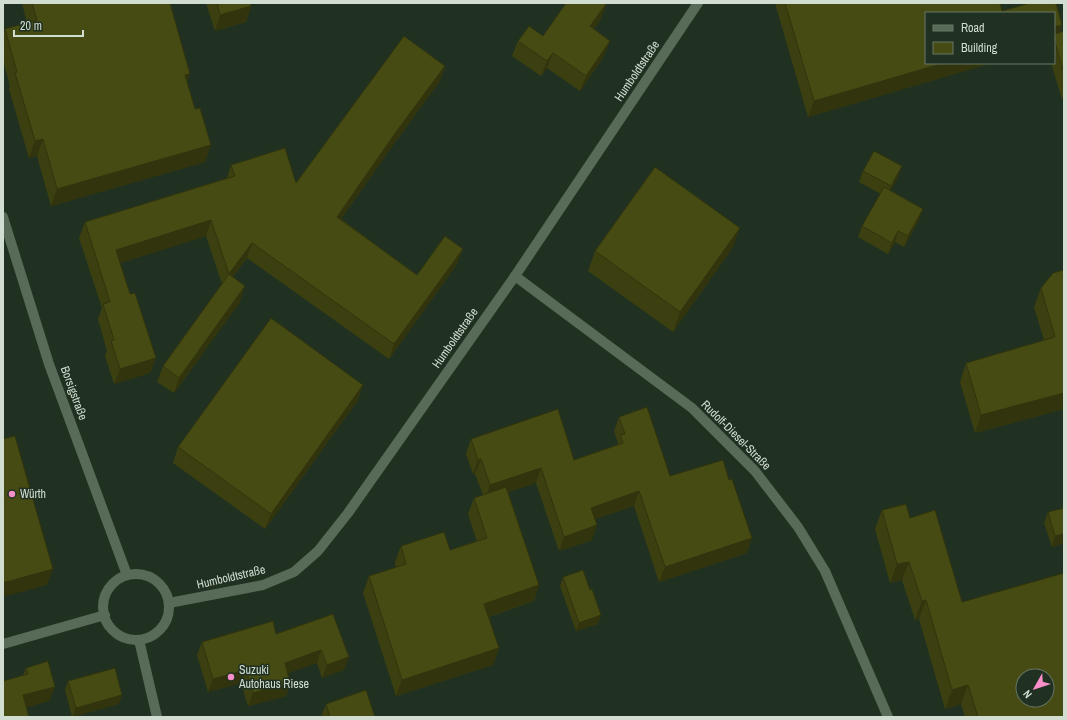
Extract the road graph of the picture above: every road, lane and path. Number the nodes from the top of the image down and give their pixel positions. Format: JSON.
{"nodes":[{"id":1,"x":698,"y":3,"type":"edge"},
{"id":2,"x":3,"y":217,"type":"edge"},
{"id":3,"x":515,"y":276,"type":"junction"},
{"id":4,"x":127,"y":575,"type":"junction"},
{"id":5,"x":169,"y":603,"type":"junction"},
{"id":6,"x":105,"y":615,"type":"junction"},
{"id":7,"x":139,"y":640,"type":"junction"},
{"id":8,"x":3,"y":644,"type":"edge"},
{"id":9,"x":157,"y":717,"type":"edge"},
{"id":10,"x":888,"y":717,"type":"edge"}],
"edges":[{"from":1,"to":3,"type":"street","name":"Humboldtstraße"},
{"from":2,"to":4,"type":"street","name":"Borsigstraße"},
{"from":3,"to":5,"type":"street","name":"Humboldtstraße"},
{"from":3,"to":10,"type":"street","name":"Rudolf-Diesel-Straße"},
{"from":4,"to":5,"type":"street"},
{"from":4,"to":6,"type":"street"},
{"from":5,"to":7,"type":"street"},
{"from":6,"to":7,"type":"street"},
{"from":6,"to":8,"type":"street"},
{"from":7,"to":9,"type":"street"}]}
